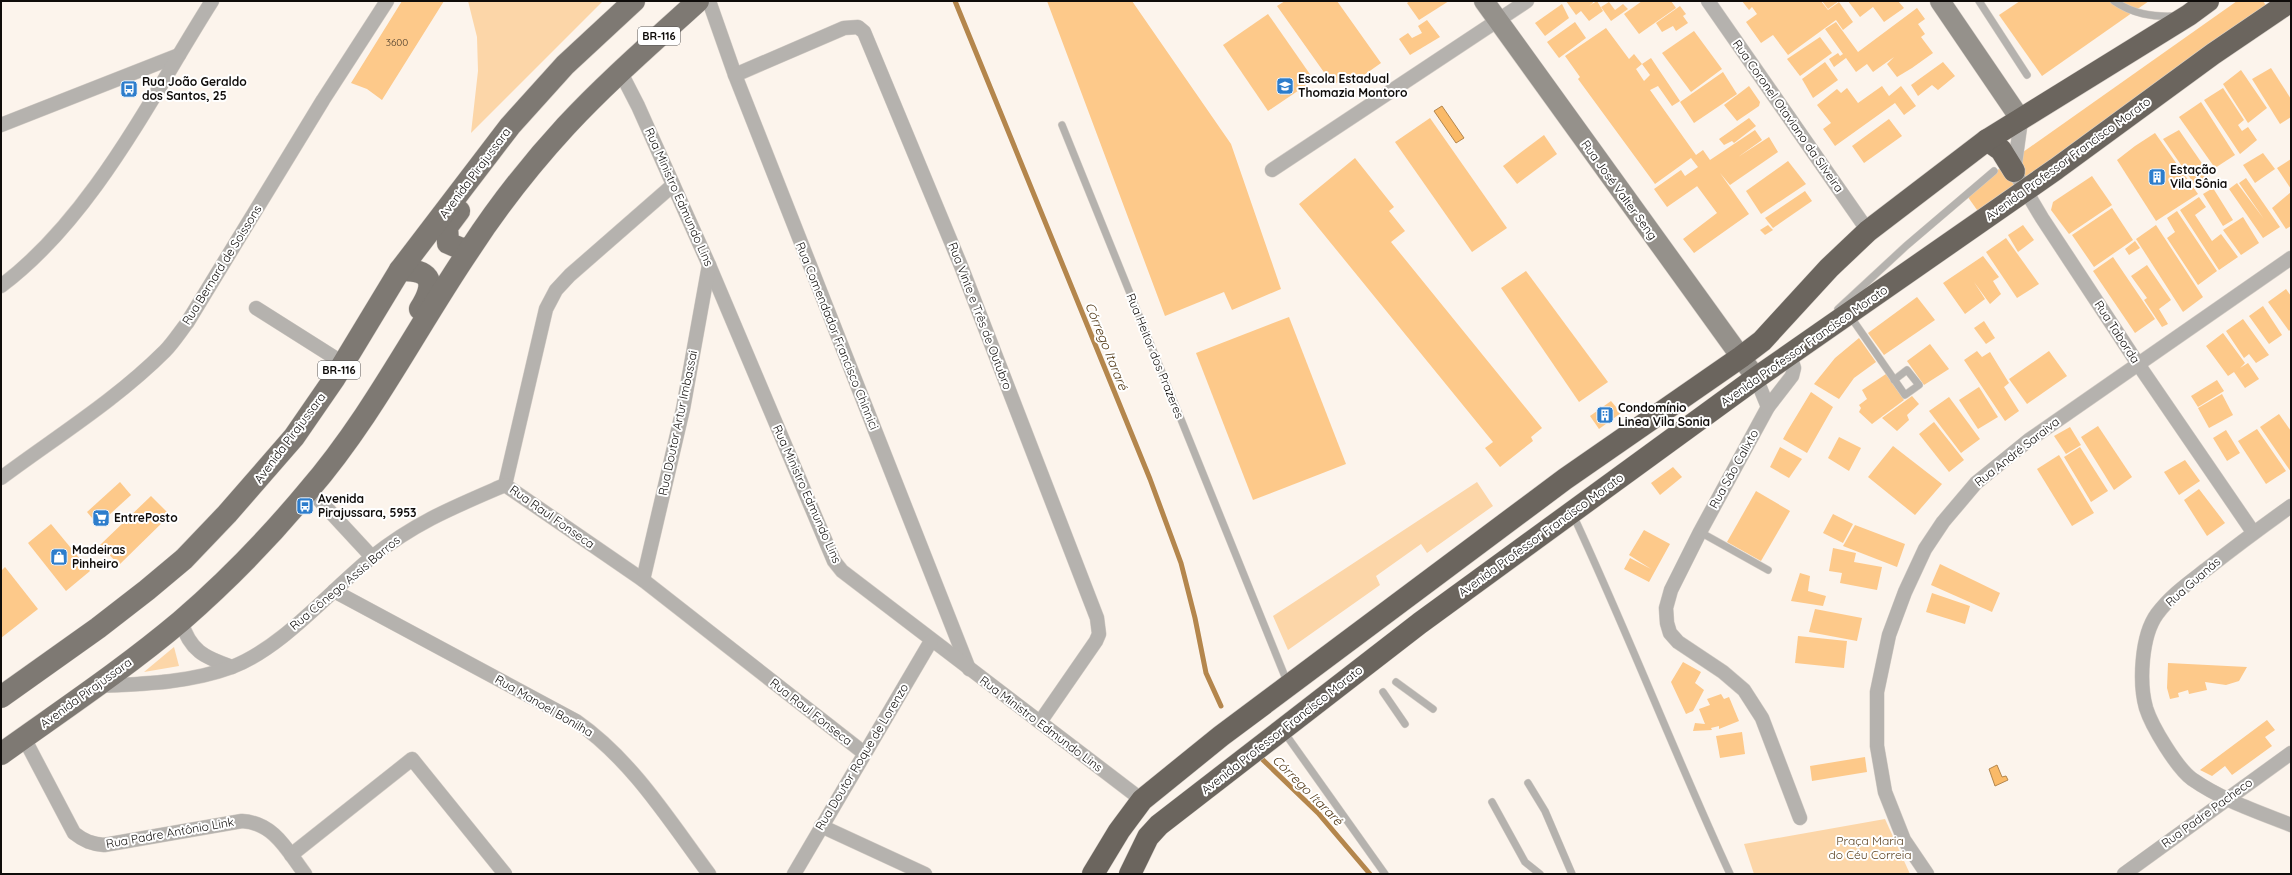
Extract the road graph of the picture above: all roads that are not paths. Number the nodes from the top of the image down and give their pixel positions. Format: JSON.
{"nodes":[{"id":1,"x":212,"y":1,"type":"edge"},
{"id":2,"x":387,"y":1,"type":"edge"},
{"id":3,"x":634,"y":1,"type":"edge"},
{"id":4,"x":698,"y":1,"type":"edge"},
{"id":5,"x":710,"y":1,"type":"edge"},
{"id":6,"x":1484,"y":1,"type":"edge"},
{"id":7,"x":1527,"y":1,"type":"edge"},
{"id":8,"x":1708,"y":1,"type":"edge"},
{"id":9,"x":1940,"y":1,"type":"edge"},
{"id":10,"x":1978,"y":1,"type":"edge"},
{"id":11,"x":2114,"y":1,"type":"edge"},
{"id":12,"x":2208,"y":1,"type":"edge"},
{"id":13,"x":2291,"y":1,"type":"edge"},
{"id":14,"x":2189,"y":8,"type":"edge"},
{"id":15,"x":1498,"y":21,"type":"junction"},
{"id":16,"x":179,"y":55,"type":"junction"},
{"id":17,"x":620,"y":71,"type":"junction"},
{"id":18,"x":2027,"y":75,"type":"dead end"},
{"id":19,"x":735,"y":76,"type":"junction"},
{"id":20,"x":2021,"y":120,"type":"junction"},
{"id":21,"x":1,"y":124,"type":"edge"},
{"id":22,"x":1062,"y":125,"type":"dead end"},
{"id":23,"x":1987,"y":140,"type":"junction"},
{"id":24,"x":490,"y":153,"type":"junction"},
{"id":25,"x":1272,"y":170,"type":"dead end"},
{"id":26,"x":2004,"y":171,"type":"junction"},
{"id":27,"x":673,"y":185,"type":"junction"},
{"id":28,"x":2026,"y":190,"type":"junction"},
{"id":29,"x":1868,"y":231,"type":"junction"},
{"id":30,"x":470,"y":248,"type":"junction"},
{"id":31,"x":2291,"y":258,"type":"edge"},
{"id":32,"x":709,"y":265,"type":"junction"},
{"id":33,"x":400,"y":270,"type":"junction"},
{"id":34,"x":1,"y":286,"type":"edge"},
{"id":35,"x":256,"y":308,"type":"dead end"},
{"id":36,"x":1849,"y":314,"type":"junction"},
{"id":37,"x":414,"y":335,"type":"junction"},
{"id":38,"x":1790,"y":355,"type":"junction"},
{"id":39,"x":1741,"y":357,"type":"junction"},
{"id":40,"x":343,"y":363,"type":"junction"},
{"id":41,"x":2138,"y":364,"type":"junction"},
{"id":42,"x":1756,"y":378,"type":"junction"},
{"id":43,"x":1894,"y":380,"type":"dead end"},
{"id":44,"x":1768,"y":407,"type":"junction"},
{"id":45,"x":1,"y":478,"type":"edge"},
{"id":46,"x":505,"y":485,"type":"junction"},
{"id":47,"x":310,"y":490,"type":"junction"},
{"id":48,"x":2291,"y":506,"type":"edge"},
{"id":49,"x":1572,"y":513,"type":"junction"},
{"id":50,"x":1700,"y":532,"type":"junction"},
{"id":51,"x":2253,"y":532,"type":"junction"},
{"id":52,"x":372,"y":557,"type":"junction"},
{"id":53,"x":1768,"y":570,"type":"dead end"},
{"id":54,"x":643,"y":580,"type":"junction"},
{"id":55,"x":334,"y":591,"type":"junction"},
{"id":56,"x":181,"y":621,"type":"junction"},
{"id":57,"x":931,"y":641,"type":"junction"},
{"id":58,"x":232,"y":667,"type":"junction"},
{"id":59,"x":969,"y":670,"type":"junction"},
{"id":60,"x":1396,"y":682,"type":"dead end"},
{"id":61,"x":94,"y":686,"type":"junction"},
{"id":62,"x":1288,"y":686,"type":"junction"},
{"id":63,"x":1383,"y":692,"type":"dead end"},
{"id":64,"x":1,"y":697,"type":"edge"},
{"id":65,"x":1433,"y":709,"type":"dead end"},
{"id":66,"x":1040,"y":722,"type":"junction"},
{"id":67,"x":1405,"y":724,"type":"dead end"},
{"id":68,"x":1282,"y":730,"type":"junction"},
{"id":69,"x":24,"y":738,"type":"junction"},
{"id":70,"x":864,"y":753,"type":"junction"},
{"id":71,"x":2291,"y":753,"type":"edge"},
{"id":72,"x":1,"y":754,"type":"edge"},
{"id":73,"x":1528,"y":783,"type":"dead end"},
{"id":74,"x":2226,"y":799,"type":"junction"},
{"id":75,"x":1142,"y":800,"type":"junction"},
{"id":76,"x":1492,"y":802,"type":"dead end"},
{"id":77,"x":1800,"y":818,"type":"dead end"},
{"id":78,"x":2291,"y":825,"type":"edge"},
{"id":79,"x":821,"y":826,"type":"junction"},
{"id":80,"x":291,"y":855,"type":"junction"},
{"id":81,"x":305,"y":874,"type":"edge"},
{"id":82,"x":505,"y":874,"type":"edge"},
{"id":83,"x":709,"y":874,"type":"edge"},
{"id":84,"x":794,"y":874,"type":"edge"},
{"id":85,"x":925,"y":874,"type":"edge"},
{"id":86,"x":1093,"y":874,"type":"edge"},
{"id":87,"x":1130,"y":874,"type":"edge"},
{"id":88,"x":1385,"y":874,"type":"edge"},
{"id":89,"x":1540,"y":874,"type":"edge"},
{"id":90,"x":1572,"y":874,"type":"edge"},
{"id":91,"x":1730,"y":874,"type":"edge"},
{"id":92,"x":1927,"y":874,"type":"edge"},
{"id":93,"x":2124,"y":874,"type":"edge"}],
"edges":[{"from":1,"to":16,"type":"street"},
{"from":2,"to":45,"type":"street","name":"Rua Bernard de Soissons"},
{"from":3,"to":24,"type":"main road","name":"Avenida Pirajussara","number":"BR-116"},
{"from":4,"to":17,"type":"main road","number":"BR-116"},
{"from":5,"to":19,"type":"street","name":"Rua Comendador Francisco Chinnici"},
{"from":6,"to":15,"type":"street","name":"Rua José Valter Seng"},
{"from":7,"to":15,"type":"street"},
{"from":8,"to":29,"type":"street","name":"Rua Coronel Otaviano da Silveira"},
{"from":9,"to":20,"type":"street"},
{"from":10,"to":18,"type":"lane"},
{"from":11,"to":14,"type":"lane"},
{"from":12,"to":14,"type":"highway"},
{"from":13,"to":28,"type":"highway","name":"Avenida Professor Francisco Morato"},
{"from":14,"to":20,"type":"highway"},
{"from":15,"to":25,"type":"street"},
{"from":15,"to":39,"type":"street","name":"Rua José Valter Seng"},
{"from":16,"to":21,"type":"street"},
{"from":16,"to":34,"type":"street"},
{"from":17,"to":27,"type":"street","name":"Rua Ministro Edmundo Lins"},
{"from":17,"to":30,"type":"main road","name":"Avenida Pirajussara","number":"BR-116"},
{"from":19,"to":59,"type":"street","name":"Rua Comendador Francisco Chinnici"},
{"from":19,"to":66,"type":"street","name":"Rua Vinte e Três de Outubro"},
{"from":20,"to":23,"type":"highway"},
{"from":20,"to":26,"type":"street"},
{"from":22,"to":62,"type":"lane","name":"Rua Heitor dos Prazeres"},
{"from":23,"to":26,"type":"highway"},
{"from":23,"to":29,"type":"highway"},
{"from":24,"to":30,"type":"main road"},
{"from":24,"to":33,"type":"main road","name":"Avenida Pirajussara","number":"BR-116"},
{"from":26,"to":28,"type":"street","name":"Rua Taborda"},
{"from":26,"to":38,"type":"lane"},
{"from":27,"to":32,"type":"street","name":"Rua Ministro Edmundo Lins"},
{"from":27,"to":46,"type":"street","name":"Rua Raul Fonseca"},
{"from":28,"to":36,"type":"highway","name":"Avenida Professor Francisco Morato"},
{"from":28,"to":41,"type":"street","name":"Rua Taborda"},
{"from":29,"to":39,"type":"highway"},
{"from":30,"to":37,"type":"main road","name":"Avenida Pirajussara","number":"BR-116"},
{"from":31,"to":41,"type":"street","name":"Rua André Saraiva"},
{"from":32,"to":54,"type":"street","name":"Rua Doutor Artur Imbassai"},
{"from":32,"to":57,"type":"street","name":"Rua Ministro Edmundo Lins"},
{"from":33,"to":37,"type":"main road"},
{"from":33,"to":40,"type":"main road","name":"Avenida Pirajussara","number":"BR-116"},
{"from":35,"to":40,"type":"street"},
{"from":36,"to":38,"type":"highway","name":"Avenida Professor Francisco Morato"},
{"from":36,"to":43,"type":"lane"},
{"from":37,"to":47,"type":"main road","name":"Avenida Pirajussara","number":"BR-116"},
{"from":38,"to":42,"type":"highway","name":"Avenida Professor Francisco Morato"},
{"from":38,"to":44,"type":"street","name":"Rua São Calixto"},
{"from":39,"to":42,"type":"street","name":"Rua José Valter Seng"},
{"from":39,"to":62,"type":"highway"},
{"from":40,"to":64,"type":"main road","name":"Avenida Pirajussara","number":"BR-116"},
{"from":41,"to":51,"type":"street","name":"Rua Taborda"},
{"from":41,"to":92,"type":"street","name":"Rua André Saraiva"},
{"from":42,"to":44,"type":"street"},
{"from":42,"to":49,"type":"highway","name":"Avenida Professor Francisco Morato"},
{"from":44,"to":50,"type":"street","name":"Rua São Calixto"},
{"from":46,"to":52,"type":"street","name":"Rua Cônego Assis Barros"},
{"from":46,"to":54,"type":"street","name":"Rua Raul Fonseca"},
{"from":47,"to":52,"type":"street"},
{"from":47,"to":56,"type":"main road","name":"Avenida Pirajussara","number":"BR-116"},
{"from":48,"to":51,"type":"street","name":"Rua Guanás"},
{"from":49,"to":68,"type":"highway","name":"Avenida Professor Francisco Morato"},
{"from":49,"to":91,"type":"lane"},
{"from":50,"to":53,"type":"lane"},
{"from":50,"to":77,"type":"street","name":"Rua São Calixto"},
{"from":51,"to":74,"type":"street","name":"Rua Guanás"},
{"from":52,"to":55,"type":"street","name":"Rua Cônego Assis Barros"},
{"from":54,"to":70,"type":"street","name":"Rua Raul Fonseca"},
{"from":55,"to":58,"type":"street","name":"Rua Cônego Assis Barros"},
{"from":55,"to":83,"type":"street","name":"Rua Manoel Bonilha"},
{"from":56,"to":58,"type":"street"},
{"from":56,"to":61,"type":"main road","name":"Avenida Pirajussara","number":"BR-116"},
{"from":57,"to":59,"type":"street","name":"Rua Ministro Edmundo Lins"},
{"from":57,"to":70,"type":"street","name":"Rua Doutor Roque de Lorenzo"},
{"from":58,"to":61,"type":"street","name":"Rua Cônego Assis Barros"},
{"from":59,"to":66,"type":"street","name":"Rua Ministro Edmundo Lins"},
{"from":60,"to":65,"type":"lane"},
{"from":61,"to":69,"type":"main road","name":"Avenida Pirajussara","number":"BR-116"},
{"from":62,"to":75,"type":"highway"},
{"from":63,"to":67,"type":"lane"},
{"from":66,"to":75,"type":"street","name":"Rua Ministro Edmundo Lins"},
{"from":68,"to":87,"type":"highway","name":"Avenida Professor Francisco Morato"},
{"from":68,"to":88,"type":"lane"},
{"from":69,"to":72,"type":"main road","name":"Avenida Pirajussara","number":"BR-116"},
{"from":69,"to":80,"type":"street","name":"Rua Padre Antônio Link"},
{"from":70,"to":79,"type":"street","name":"Rua Doutor Roque de Lorenzo"},
{"from":71,"to":74,"type":"street","name":"Rua Padre Pacheco"},
{"from":73,"to":90,"type":"lane"},
{"from":74,"to":78,"type":"street","name":"Rua Guanás"},
{"from":74,"to":93,"type":"street","name":"Rua Padre Pacheco"},
{"from":75,"to":86,"type":"highway"},
{"from":76,"to":89,"type":"lane"},
{"from":79,"to":84,"type":"street","name":"Rua Doutor Roque de Lorenzo"},
{"from":79,"to":85,"type":"street"},
{"from":80,"to":81,"type":"street","name":"Rua Padre Antônio Link"},
{"from":80,"to":82,"type":"street"}]}
